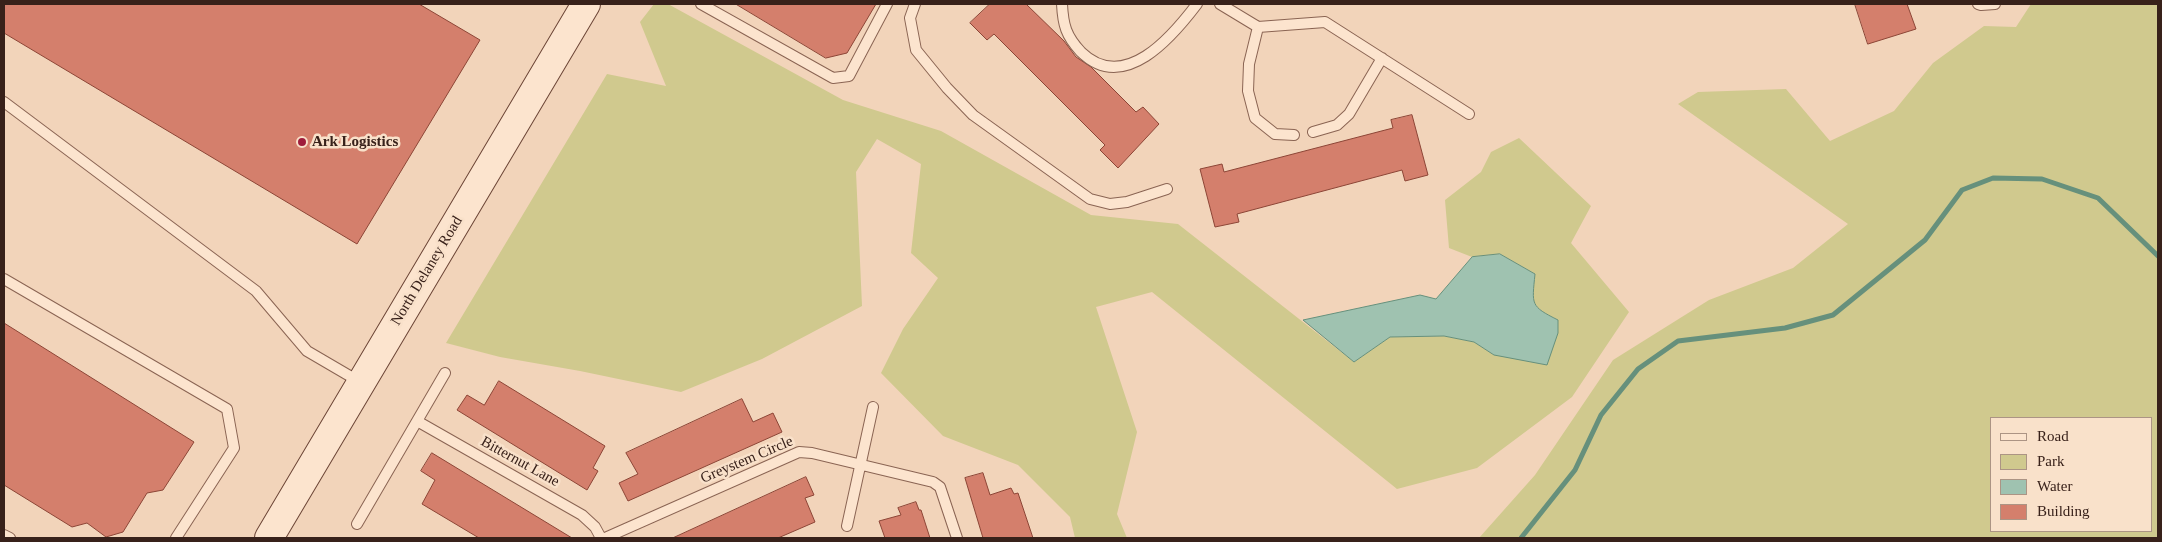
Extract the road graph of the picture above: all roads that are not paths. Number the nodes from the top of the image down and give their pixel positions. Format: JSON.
{"nodes":[{"id":1,"x":586,"y":4,"type":"edge"},
{"id":2,"x":701,"y":4,"type":"edge"},
{"id":3,"x":887,"y":4,"type":"edge"},
{"id":4,"x":915,"y":4,"type":"edge"},
{"id":5,"x":1062,"y":4,"type":"edge"},
{"id":6,"x":1198,"y":4,"type":"edge"},
{"id":7,"x":1220,"y":4,"type":"edge"},
{"id":8,"x":1978,"y":4,"type":"edge"},
{"id":9,"x":1995,"y":4,"type":"edge"},
{"id":10,"x":1258,"y":27,"type":"junction"},
{"id":11,"x":1382,"y":58,"type":"junction"},
{"id":12,"x":4,"y":102,"type":"edge"},
{"id":13,"x":1469,"y":114,"type":"dead end"},
{"id":14,"x":1313,"y":132,"type":"dead end"},
{"id":15,"x":1294,"y":135,"type":"dead end"},
{"id":16,"x":1167,"y":189,"type":"dead end"},
{"id":17,"x":4,"y":279,"type":"edge"},
{"id":18,"x":445,"y":373,"type":"dead end"},
{"id":19,"x":361,"y":383,"type":"junction"},
{"id":20,"x":873,"y":406,"type":"dead end"},
{"id":21,"x":417,"y":421,"type":"junction"},
{"id":22,"x":862,"y":464,"type":"junction"},
{"id":23,"x":357,"y":524,"type":"dead end"},
{"id":24,"x":847,"y":526,"type":"dead end"},
{"id":25,"x":4,"y":535,"type":"edge"},
{"id":26,"x":10,"y":538,"type":"edge"},
{"id":27,"x":176,"y":538,"type":"edge"},
{"id":28,"x":269,"y":538,"type":"edge"},
{"id":29,"x":601,"y":538,"type":"edge"},
{"id":30,"x":605,"y":538,"type":"edge"},
{"id":31,"x":957,"y":538,"type":"edge"}],
"edges":[{"from":1,"to":19,"type":"street","name":"North Delaney Road"},
{"from":2,"to":3,"type":"lane"},
{"from":4,"to":16,"type":"lane"},
{"from":5,"to":6,"type":"lane"},
{"from":7,"to":10,"type":"lane"},
{"from":8,"to":9,"type":"lane"},
{"from":10,"to":11,"type":"lane"},
{"from":10,"to":15,"type":"lane"},
{"from":11,"to":13,"type":"lane"},
{"from":11,"to":14,"type":"lane"},
{"from":12,"to":19,"type":"lane"},
{"from":17,"to":27,"type":"lane"},
{"from":18,"to":21,"type":"lane"},
{"from":19,"to":28,"type":"street","name":"North Delaney Road"},
{"from":20,"to":22,"type":"lane"},
{"from":21,"to":23,"type":"lane"},
{"from":21,"to":29,"type":"lane","name":"Bitternut Lane"},
{"from":22,"to":24,"type":"lane"},
{"from":22,"to":30,"type":"lane","name":"Greystem Circle"},
{"from":22,"to":31,"type":"lane","name":"Greystem Circle"},
{"from":25,"to":26,"type":"lane"}]}
